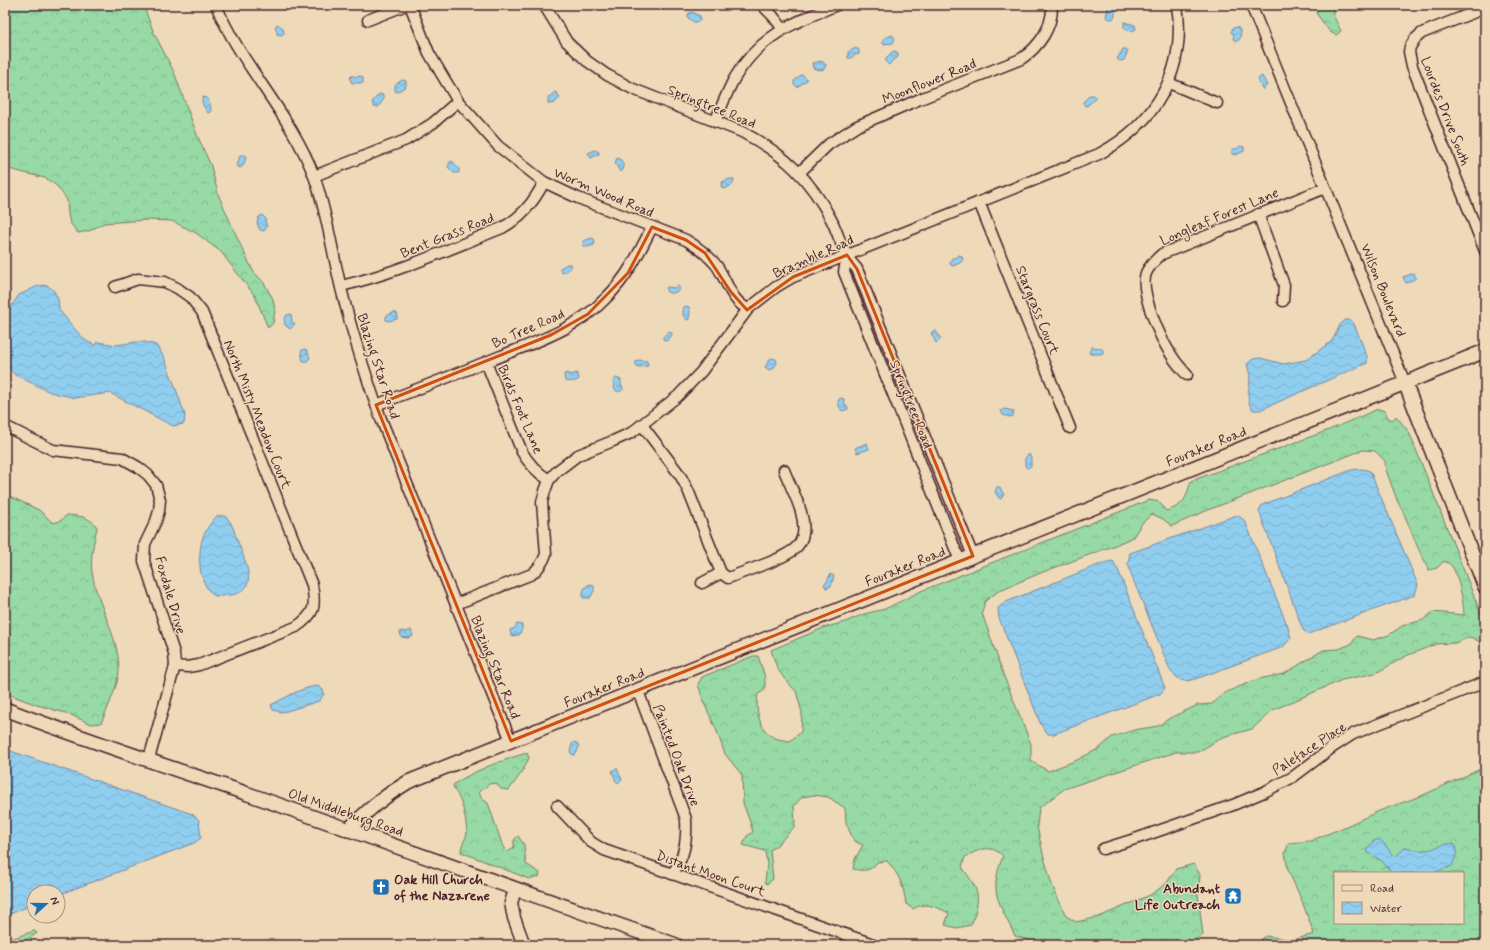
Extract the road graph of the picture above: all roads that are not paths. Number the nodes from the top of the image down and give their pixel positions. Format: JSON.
{"nodes":[{"id":1,"x":216,"y":5,"type":"edge"},
{"id":2,"x":406,"y":5,"type":"edge"},
{"id":3,"x":410,"y":5,"type":"edge"},
{"id":4,"x":544,"y":5,"type":"edge"},
{"id":5,"x":762,"y":5,"type":"edge"},
{"id":6,"x":837,"y":5,"type":"edge"},
{"id":7,"x":1052,"y":5,"type":"edge"},
{"id":8,"x":1177,"y":5,"type":"edge"},
{"id":9,"x":1251,"y":5,"type":"edge"},
{"id":10,"x":1485,"y":8,"type":"edge"},
{"id":11,"x":368,"y":20,"type":"dead end"},
{"id":12,"x":783,"y":29,"type":"junction"},
{"id":13,"x":1169,"y":83,"type":"junction"},
{"id":14,"x":458,"y":101,"type":"junction"},
{"id":15,"x":1217,"y":103,"type":"dead end"},
{"id":16,"x":715,"y":122,"type":"junction"},
{"id":17,"x":799,"y":173,"type":"junction"},
{"id":18,"x":314,"y":176,"type":"junction"},
{"id":19,"x":544,"y":182,"type":"junction"},
{"id":20,"x":1325,"y":188,"type":"junction"},
{"id":21,"x":979,"y":202,"type":"junction"},
{"id":22,"x":1258,"y":214,"type":"junction"},
{"id":23,"x":652,"y":227,"type":"junction"},
{"id":24,"x":1485,"y":251,"type":"edge"},
{"id":25,"x":847,"y":255,"type":"junction"},
{"id":26,"x":341,"y":286,"type":"junction"},
{"id":27,"x":115,"y":287,"type":"dead end"},
{"id":28,"x":1283,"y":301,"type":"dead end"},
{"id":29,"x":748,"y":309,"type":"junction"},
{"id":30,"x":1485,"y":351,"type":"edge"},
{"id":31,"x":486,"y":362,"type":"junction"},
{"id":32,"x":1187,"y":375,"type":"dead end"},
{"id":33,"x":1405,"y":383,"type":"junction"},
{"id":34,"x":376,"y":406,"type":"junction"},
{"id":35,"x":642,"y":425,"type":"junction"},
{"id":36,"x":5,"y":426,"type":"edge"},
{"id":37,"x":1070,"y":428,"type":"dead end"},
{"id":38,"x":784,"y":470,"type":"dead end"},
{"id":39,"x":549,"y":480,"type":"junction"},
{"id":40,"x":973,"y":556,"type":"junction"},
{"id":41,"x":1480,"y":559,"type":"edge"},
{"id":42,"x":960,"y":561,"type":"junction"},
{"id":43,"x":721,"y":573,"type":"junction"},
{"id":44,"x":702,"y":583,"type":"dead end"},
{"id":45,"x":1485,"y":587,"type":"edge"},
{"id":46,"x":456,"y":604,"type":"junction"},
{"id":47,"x":175,"y":666,"type":"junction"},
{"id":48,"x":1485,"y":682,"type":"edge"},
{"id":49,"x":638,"y":691,"type":"junction"},
{"id":50,"x":5,"y":709,"type":"edge"},
{"id":51,"x":511,"y":741,"type":"junction"},
{"id":52,"x":149,"y":759,"type":"junction"},
{"id":53,"x":557,"y":806,"type":"dead end"},
{"id":54,"x":348,"y":830,"type":"junction"},
{"id":55,"x":1103,"y":849,"type":"dead end"},
{"id":56,"x":672,"y":874,"type":"junction"},
{"id":57,"x":515,"y":890,"type":"junction"},
{"id":58,"x":870,"y":943,"type":"dead end"},
{"id":59,"x":524,"y":945,"type":"edge"},
{"id":60,"x":676,"y":945,"type":"edge"}],
"edges":[{"from":1,"to":18,"type":"street","name":"Blazing Star Road"},
{"from":2,"to":11,"type":"street"},
{"from":3,"to":14,"type":"street","name":"Worm Wood Road"},
{"from":4,"to":16,"type":"street","name":"Springtree Road"},
{"from":5,"to":12,"type":"street"},
{"from":6,"to":12,"type":"street"},
{"from":7,"to":17,"type":"street","name":"Moonflower Road"},
{"from":8,"to":13,"type":"street","name":"Bramble Road"},
{"from":9,"to":20,"type":"street","name":"Wilson Boulevard"},
{"from":10,"to":24,"type":"street","name":"Lourdes Drive South"},
{"from":12,"to":16,"type":"street"},
{"from":13,"to":15,"type":"street"},
{"from":13,"to":21,"type":"street","name":"Bramble Road"},
{"from":14,"to":18,"type":"street"},
{"from":14,"to":19,"type":"street","name":"Worm Wood Road"},
{"from":16,"to":17,"type":"street","name":"Springtree Road"},
{"from":17,"to":25,"type":"street","name":"Springtree Road"},
{"from":18,"to":26,"type":"street","name":"Blazing Star Road"},
{"from":19,"to":23,"type":"street","name":"Worm Wood Road"},
{"from":19,"to":26,"type":"street","name":"Bent Grass Road"},
{"from":20,"to":22,"type":"street","name":"Longleaf Forest Lane"},
{"from":20,"to":33,"type":"street","name":"Wilson Boulevard"},
{"from":21,"to":25,"type":"street","name":"Bramble Road"},
{"from":21,"to":37,"type":"street","name":"Stargrass Court"},
{"from":22,"to":28,"type":"street"},
{"from":22,"to":32,"type":"street","name":"Longleaf Forest Lane"},
{"from":23,"to":29,"type":"street","name":"Worm Wood Road"},
{"from":23,"to":31,"type":"street","name":"Bo Tree Road"},
{"from":25,"to":29,"type":"street","name":"Bramble Road"},
{"from":25,"to":40,"type":"street","name":"Springtree Road"},
{"from":25,"to":42,"type":"street","name":"Springtree Road"},
{"from":26,"to":34,"type":"street","name":"Blazing Star Road"},
{"from":27,"to":47,"type":"street","name":"North Misty Meadow Court"},
{"from":29,"to":35,"type":"street","name":"Bramble Road"},
{"from":30,"to":33,"type":"main road","name":"Fouraker Road"},
{"from":31,"to":34,"type":"street","name":"Bo Tree Road"},
{"from":31,"to":39,"type":"street","name":"Birds Foot Lane"},
{"from":33,"to":40,"type":"main road","name":"Fouraker Road"},
{"from":33,"to":41,"type":"main road","name":"Wilson Boulevard"},
{"from":34,"to":46,"type":"street","name":"Blazing Star Road"},
{"from":35,"to":39,"type":"street","name":"Bramble Road"},
{"from":35,"to":43,"type":"street"},
{"from":36,"to":47,"type":"street","name":"Foxdale Drive"},
{"from":38,"to":43,"type":"street"},
{"from":39,"to":46,"type":"street","name":"Bramble Road"},
{"from":40,"to":42,"type":"main road","name":"Fouraker Road"},
{"from":41,"to":45,"type":"main road","name":"Wilson Boulevard"},
{"from":42,"to":49,"type":"main road","name":"Fouraker Road"},
{"from":43,"to":44,"type":"street"},
{"from":46,"to":51,"type":"street","name":"Blazing Star Road"},
{"from":47,"to":52,"type":"street","name":"Foxdale Drive"},
{"from":48,"to":55,"type":"street","name":"Paleface Place"},
{"from":49,"to":51,"type":"main road","name":"Fouraker Road"},
{"from":49,"to":56,"type":"street","name":"Painted Oak Drive"},
{"from":50,"to":52,"type":"main road","name":"Old Middleburg Road"},
{"from":51,"to":54,"type":"main road","name":"Fouraker Road"},
{"from":52,"to":54,"type":"main road","name":"Old Middleburg Road"},
{"from":53,"to":56,"type":"street","name":"Distant Moon Court"},
{"from":54,"to":57,"type":"main road","name":"Old Middleburg Road"},
{"from":56,"to":58,"type":"street","name":"Distant Moon Court"},
{"from":57,"to":59,"type":"street"},
{"from":57,"to":60,"type":"main road","name":"Old Middleburg Road"}]}
